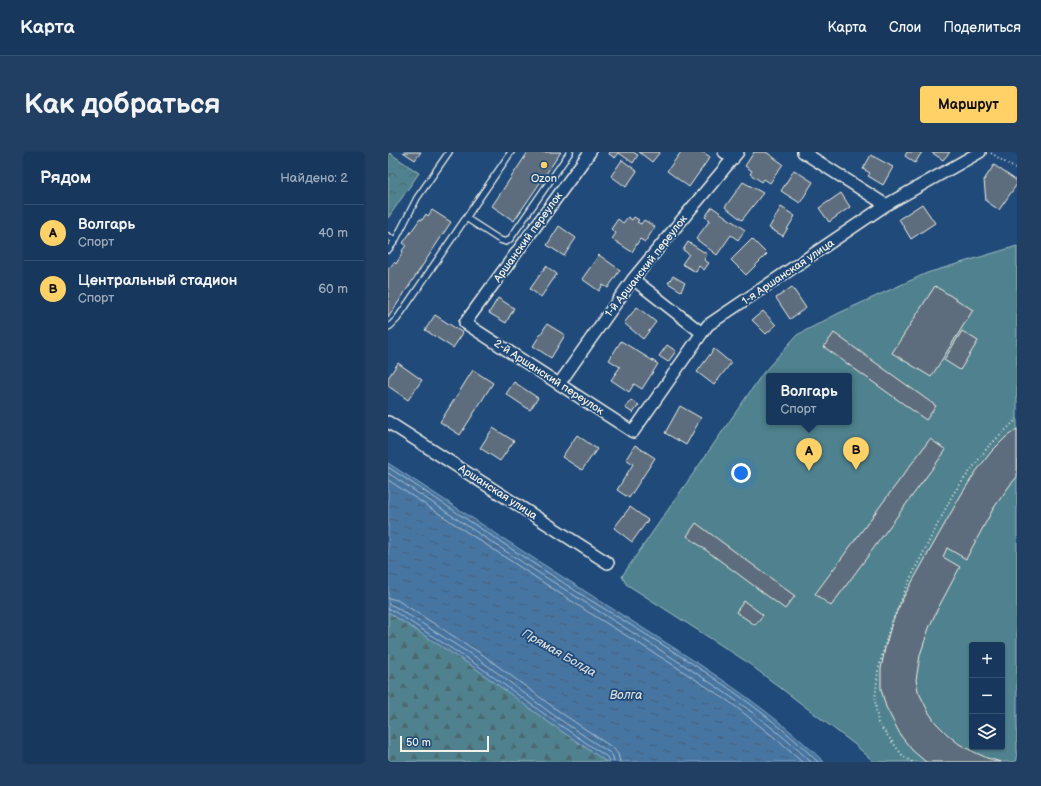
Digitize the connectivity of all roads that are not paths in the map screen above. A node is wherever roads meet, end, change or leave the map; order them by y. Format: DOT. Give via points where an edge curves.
graph roads {
  1 [pos="449,152"];
  2 [pos="511,152"];
  3 [pos="570,152"];
  4 [pos="590,152"];
  5 [pos="804,152"];
  6 [pos="980,152"];
  7 [pos="732,154"];
  8 [pos="886,205"];
  9 [pos="466,218"];
  10 [pos="388,236"];
  11 [pos="394,241"];
  12 [pos="388,250"];
  13 [pos="633,279"];
  14 [pos="465,323"];
  15 [pos="388,327"];
  16 [pos="702,334"];
  17 [pos="559,384"];
  18 [pos="388,422"];
  19 [pos="633,432"];
  20 [pos="608,563"];
  1 -- 11 [label="lane" via="417,198"];
  2 -- 9 [label="lane"];
  3 -- 9 [label="lane" via="506,242"];
  4 -- 14 [label="street, Аршанский переулок"];
  5 -- 8 [label="street"];
  6 -- 8 [label="street, 1-я Аршанская улица"];
  7 -- 13 [label="street, 1-й Аршанский переулок"];
  8 -- 16 [label="street, 1-я Аршанская улица" via="708,326"];
  9 -- 15 [label="lane" via="397,319"];
  10 -- 11 [label="lane"];
  11 -- 12 [label="lane"];
  13 -- 16 [label="street"];
  13 -- 17 [label="street, 1-й Аршанский переулок"];
  14 -- 17 [label="street, 2-й Аршанский переулок"];
  16 -- 19 [label="street, 1-я Аршанская улица"];
  17 -- 19 [label="street, 2-й Аршанский переулок"];
  18 -- 20 [label="street, Аршанская улица"];
}
